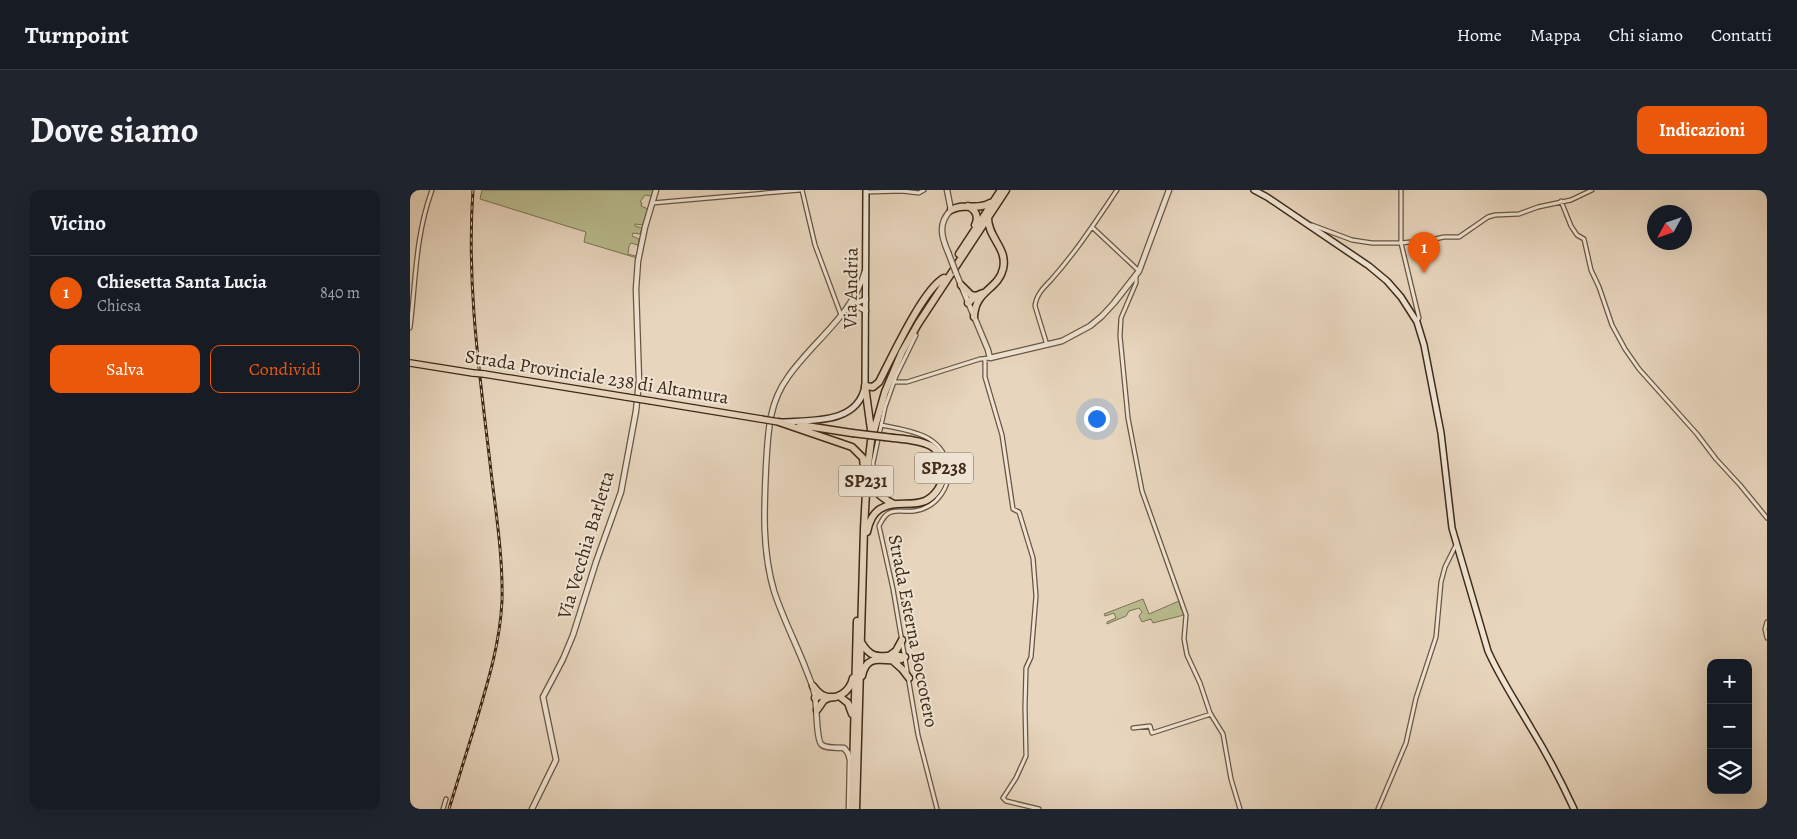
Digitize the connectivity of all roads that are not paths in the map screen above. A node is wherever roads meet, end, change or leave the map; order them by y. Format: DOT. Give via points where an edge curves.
graph roads {
  1 [pos="432,190"];
  2 [pos="656,190"];
  3 [pos="775,190"];
  4 [pos="801,190"];
  5 [pos="902,190"];
  6 [pos="924,190"];
  7 [pos="947,190"];
  8 [pos="1001,190"];
  9 [pos="1006,190"];
  10 [pos="1117,190"];
  11 [pos="1169,190"];
  12 [pos="1254,190"];
  13 [pos="1400,190"];
  14 [pos="1592,190"];
  15 [pos="866,191"];
  16 [pos="912,191"];
  17 [pos="993,201"];
  18 [pos="1561,201"];
  19 [pos="652,202"];
  20 [pos="968,206"];
  21 [pos="951,210"];
  22 [pos="988,217"];
  23 [pos="1310,226"];
  24 [pos="1092,227"];
  25 [pos="993,237"];
  26 [pos="1401,243"];
  27 [pos="967,244"];
  28 [pos="866,265"];
  29 [pos="1137,273"];
  30 [pos="944,278"];
  31 [pos="961,285"];
  32 [pos="866,298"];
  33 [pos="976,299"];
  34 [pos="853,301"];
  35 [pos="968,303"];
  36 [pos="866,311"];
  37 [pos="841,316"];
  38 [pos="974,317"];
  39 [pos="1417,322"];
  40 [pos="410,328"];
  41 [pos="916,335"];
  42 [pos="1047,346"];
  43 [pos="987,359"];
  44 [pos="413,364"];
  45 [pos="893,382"];
  46 [pos="865,386"];
  47 [pos="779,422"];
  48 [pos="881,425"];
  49 [pos="871,430"];
  50 [pos="870,445"];
  51 [pos="880,476"];
  52 [pos="864,480"];
  53 [pos="894,504"];
  54 [pos="1767,518"];
  55 [pos="1456,546"];
  56 [pos="863,577"];
  57 [pos="1767,622"];
  58 [pos="1767,638"];
  59 [pos="902,640"];
  60 [pos="858,642"];
  61 [pos="905,657"];
  62 [pos="891,659"];
  63 [pos="908,678"];
  64 [pos="813,686"];
  65 [pos="859,694"];
  66 [pos="839,696"];
  67 [pos="826,697"];
  68 [pos="815,698"];
  69 [pos="817,710"];
  70 [pos="1211,714"];
  71 [pos="1133,728"];
  72 [pos="854,736"];
  73 [pos="446,799"];
  74 [pos="443,809"];
  75 [pos="532,809"];
  76 [pos="850,809"];
  77 [pos="856,809"];
  78 [pos="937,809"];
  79 [pos="1038,809"];
  80 [pos="1240,809"];
  81 [pos="1378,809"];
  82 [pos="1574,809"];
  1 -- 40 [label="street" via="420,228"];
  2 -- 19 [label="street, Via Vecchia Barletta"];
  3 -- 19 [label="street"];
  4 -- 19 [label="street"];
  4 -- 37 [label="street" via="815,245"];
  5 -- 15 [label="street"];
  5 -- 16 [label="street"];
  6 -- 16 [label="street" via="919,193"];
  7 -- 21 [label="street"];
  8 -- 17 [label="highway, SP231"];
  9 -- 22 [label="highway, SP231"];
  10 -- 24 [label="street"];
  11 -- 29 [label="street"];
  12 -- 23 [label="main road"];
  13 -- 26 [label="street"];
  14 -- 18 [label="street"];
  15 -- 28 [label="main road, Via Andria"];
  17 -- 20 [label="highway" via="983,207"];
  17 -- 27 [label="highway, SP231"];
  18 -- 26 [label="street" via="1519,214 1495,215 1459,237"];
  18 -- 54 [label="street" via="1577,235 1584,239 1591,270 1625,349"];
  19 -- 75 [label="street, Via Vecchia Barletta" via="638,261 639,381 621,492 573,635 543,697 556,760"];
  20 -- 21 [label="highway"];
  20 -- 27 [label="highway" via="974,210 978,220"];
  21 -- 31 [label="street, bridge" via="942,227 943,240"];
  22 -- 25 [label="highway"];
  22 -- 27 [label="highway, SP231"];
  23 -- 26 [label="street" via="1312,224 1352,240"];
  23 -- 39 [label="main road" via="1387,281"];
  24 -- 29 [label="street"];
  24 -- 42 [label="street" via="1071,258 1035,300"];
  25 -- 27 [label="highway" via="983,234"];
  25 -- 33 [label="highway" via="1002,251 1004,269 996,282"];
  26 -- 39 [label="street" via="1419,318"];
  27 -- 30 [label="highway, SP231"];
  27 -- 50 [label="highway, SP231" via="902,352 882,401"];
  28 -- 32 [label="main road, Via Andria"];
  28 -- 34 [label="street"];
  29 -- 42 [label="street" via="1114,304 1090,326 1062,342"];
  29 -- 70 [label="street" via="1121,318 1128,418 1142,491 1186,615 1184,639 1187,655"];
  30 -- 46 [label="highway" via="933,286 879,382 873,387"];
  30 -- 49 [label="highway, SP231" via="897,354"];
  31 -- 33 [label="highway"];
  31 -- 35 [label="street"];
  32 -- 34 [label="street"];
  32 -- 36 [label="main road, Via Andria"];
  33 -- 35 [label="highway"];
  33 -- 38 [label="highway"];
  34 -- 36 [label="street"];
  34 -- 37 [label="street"];
  35 -- 38 [label="street"];
  36 -- 46 [label="main road, Via Andria"];
  37 -- 64 [label="street" via="786,379 773,406 769,428 764,512 767,560 781,612"];
  38 -- 43 [label="street" via="988,350"];
  39 -- 55 [label="main road" via="1441,433"];
  41 -- 45 [label="street"];
  42 -- 43 [label="street"];
  43 -- 45 [label="street" via="906,382"];
  43 -- 79 [label="street" via="985,377 1002,435 1013,509 1019,512 1033,558 1036,596 1031,656 1026,668 1026,756 1003,798"];
  44 -- 47 [label="main road, Strada Provinciale 238 di Altamura / SP238, bridge"];
  45 -- 48 [label="street"];
  46 -- 47 [label="main road" via="860,401 840,416"];
  46 -- 49 [label="highway"];
  47 -- 52 [label="highway" via="852,447 863,458"];
  47 -- 53 [label="highway, SP238, bridge" via="931,446 938,453 944,470 940,486 929,499 912,504"];
  48 -- 51 [label="street" via="873,463 874,476"];
  48 -- 59 [label="street, Strada Esterna Boccotero" via="914,432 932,441 940,448 948,468 945,489 932,504 914,511 892,511 879,526"];
  49 -- 52 [label="highway, SP231"];
  50 -- 53 [label="highway" via="871,484 882,497"];
  50 -- 56 [label="highway, SP231"];
  52 -- 60 [label="highway, SP231"];
  53 -- 56 [label="highway" via="878,510 869,523"];
  55 -- 81 [label="street" via="1441,582 1436,637 1416,698 1406,743"];
  55 -- 82 [label="main road" via="1495,667 1556,770"];
  56 -- 60 [label="highway, SP231"];
  57 -- 58 [label="street"];
  59 -- 61 [label="street, Strada Esterna Boccotero"];
  59 -- 62 [label="highway"];
  60 -- 62 [label="highway" via="872,655"];
  60 -- 65 [label="highway, SP231"];
  60 -- 66 [label="highway" via="852,683"];
  60 -- 72 [label="highway, SP231"];
  61 -- 62 [label="highway"];
  61 -- 63 [label="street, Strada Esterna Boccotero"];
  62 -- 63 [label="highway"];
  62 -- 65 [label="highway" via="870,662 863,671"];
  63 -- 78 [label="street, Strada Esterna Boccotero" via="918,735"];
  64 -- 67 [label="highway"];
  64 -- 68 [label="street"];
  65 -- 77 [label="highway, SP231"];
  66 -- 67 [label="highway"];
  66 -- 72 [label="highway" via="848,703 852,712 851,732"];
  67 -- 68 [label="highway"];
  67 -- 69 [label="highway"];
  68 -- 69 [label="street"];
  69 -- 76 [label="street" via="818,741 822,745 844,748 848,753"];
  70 -- 71 [label="street" via="1152,733 1150,726"];
  70 -- 80 [label="street" via="1223,734"];
  72 -- 76 [label="highway, SP231"];
  73 -- 74 [label="street"];
}
